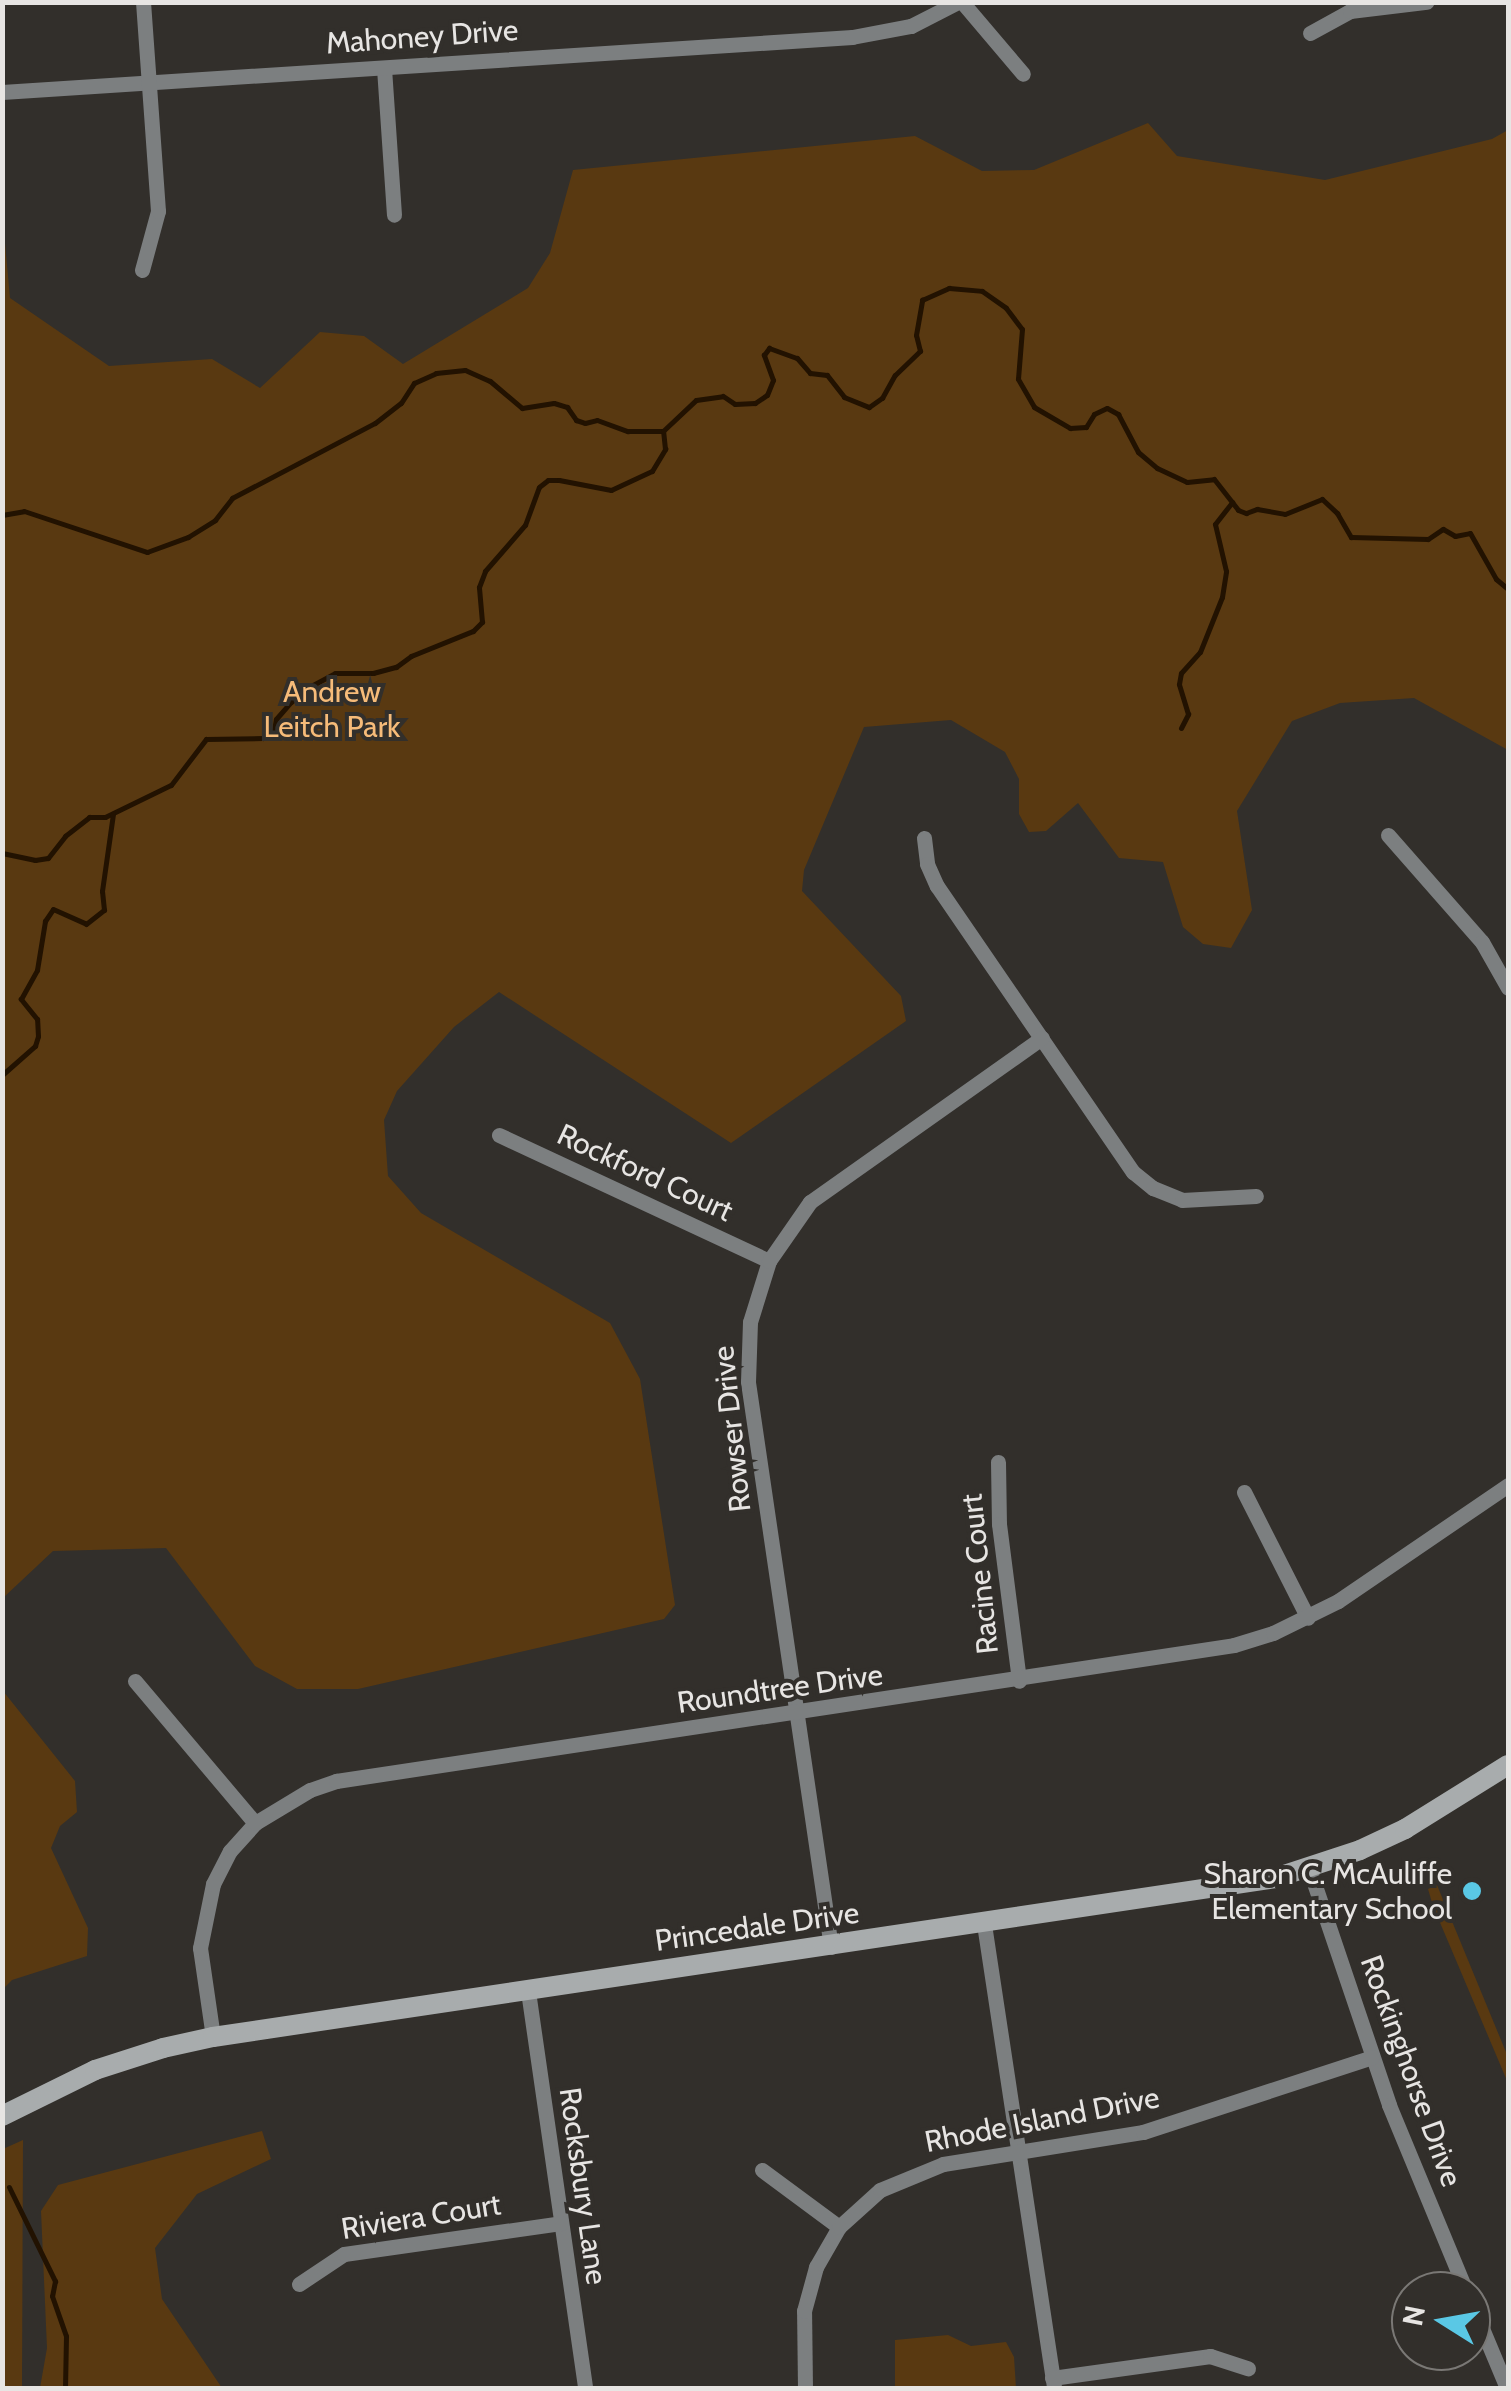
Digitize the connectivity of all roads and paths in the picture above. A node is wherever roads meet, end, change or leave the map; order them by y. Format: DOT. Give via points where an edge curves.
graph roads {
  1 [pos="142,2"];
  2 [pos="960,2"];
  3 [pos="1426,2"];
  4 [pos="1310,33"];
  5 [pos="384,68"];
  6 [pos="1023,74"];
  7 [pos="148,83"];
  8 [pos="2,92"];
  9 [pos="394,214"];
  10 [pos="142,270"];
  11 [pos="1388,835"];
  12 [pos="924,838"];
  13 [pos="1508,988"];
  14 [pos="1042,1038"];
  15 [pos="498,1135"];
  16 [pos="1256,1196"];
  17 [pos="769,1261"];
  18 [pos="998,1462"];
  19 [pos="1508,1485"];
  20 [pos="1244,1492"];
  21 [pos="1308,1618"];
  22 [pos="1020,1681"];
  23 [pos="136,1682"];
  24 [pos="797,1715"];
  25 [pos="1508,1765"];
  26 [pos="255,1822"];
  27 [pos="1310,1868"];
  28 [pos="984,1924"];
  29 [pos="831,1947"];
  30 [pos="528,1991"];
  31 [pos="213,2038"];
  32 [pos="1372,2058"];
  33 [pos="2,2116"];
  34 [pos="1018,2153"];
  35 [pos="762,2170"];
  36 [pos="560,2223"];
  37 [pos="839,2227"];
  38 [pos="1458,2271"];
  39 [pos="298,2284"];
  40 [pos="1491,2350"];
  41 [pos="1248,2368"];
  42 [pos="1053,2383"];
  43 [pos="585,2388"];
  44 [pos="805,2388"];
  45 [pos="1507,2388"];
  1 -- 7 [label="street"];
  2 -- 5 [label="street, Mahoney Drive" via="925,21 871,35"];
  2 -- 6 [label="street"];
  3 -- 4 [label="street" via="1350,11"];
  5 -- 7 [label="street, Mahoney Drive"];
  5 -- 9 [label="street"];
  7 -- 8 [label="street, Mahoney Drive"];
  7 -- 10 [label="street" via="158,212"];
  11 -- 13 [label="street" via="1482,942"];
  12 -- 14 [label="street" via="937,886"];
  14 -- 16 [label="street" via="1143,1181 1192,1202"];
  14 -- 17 [label="street, Rowser Drive" via="822,1191"];
  15 -- 17 [label="street, Rockford Court"];
  17 -- 24 [label="street, Rowser Drive" via="750,1322 748,1382"];
  18 -- 22 [label="street, Racine Court" via="999,1524"];
  19 -- 21 [label="street, Roundtree Drive"];
  20 -- 21 [label="street"];
  21 -- 22 [label="street, Roundtree Drive" via="1234,1645"];
  22 -- 24 [label="street, Roundtree Drive"];
  23 -- 26 [label="street"];
  24 -- 26 [label="street, Roundtree Drive" via="336,1782 289,1799"];
  24 -- 29 [label="street, Rowser Drive"];
  25 -- 27 [label="street, Princedale Drive" via="1406,1829"];
  26 -- 31 [label="street, Roundtree Drive" via="230,1851 205,1907 201,1962"];
  27 -- 28 [label="street, Princedale Drive" via="1226,1888"];
  27 -- 32 [label="street, Rockinghorse Drive"];
  28 -- 29 [label="street, Princedale Drive"];
  28 -- 34 [label="street"];
  29 -- 30 [label="street, Princedale Drive"];
  30 -- 31 [label="street, Princedale Drive"];
  30 -- 36 [label="street, Rocksbury Lane"];
  31 -- 33 [label="street, Princedale Drive" via="95,2070"];
  32 -- 34 [label="street, Rhode Island Drive" via="1144,2132"];
  32 -- 38 [label="street, Rockinghorse Drive"];
  34 -- 37 [label="street, Rhode Island Drive" via="906,2176"];
  34 -- 42 [label="street"];
  35 -- 37 [label="street"];
  36 -- 39 [label="street, Riviera Court" via="344,2254"];
  36 -- 43 [label="street, Rocksbury Lane"];
  37 -- 44 [label="street, Rhode Island Drive" via="808,2291"];
  40 -- 45 [label="street"];
  41 -- 42 [label="street" via="1198,2356"];
}
